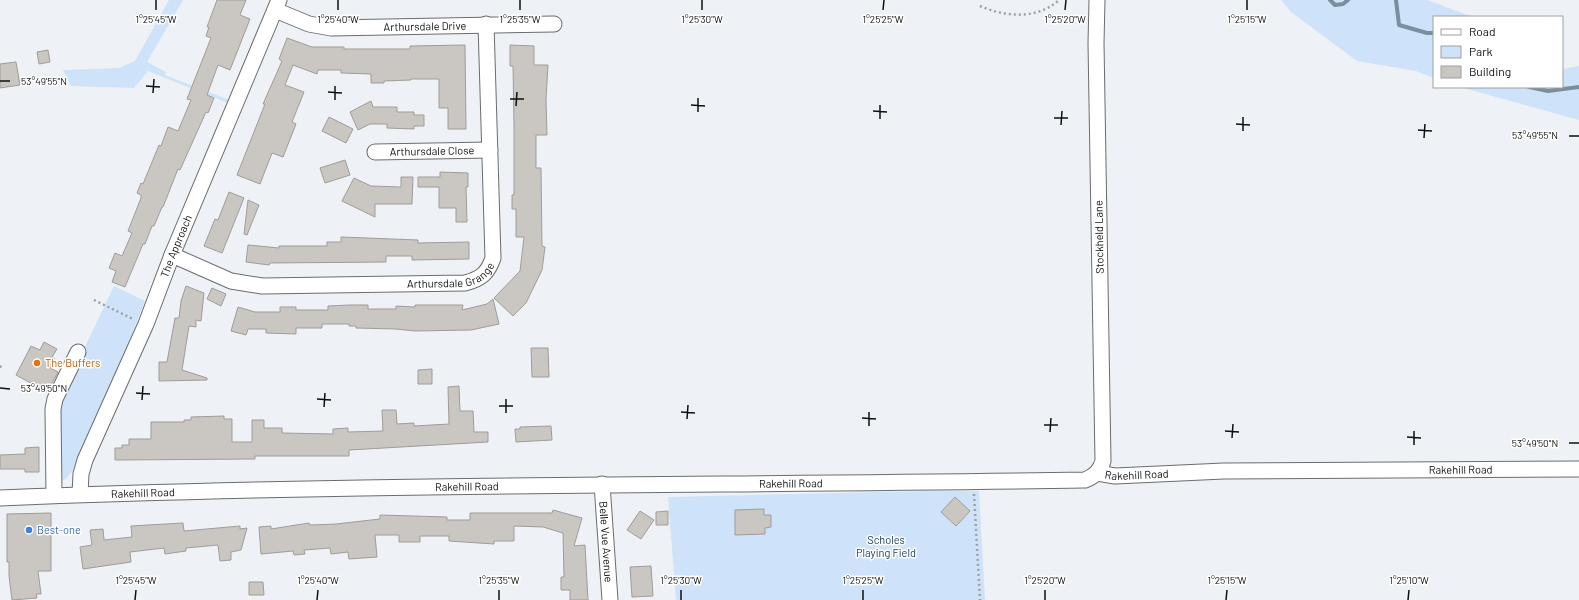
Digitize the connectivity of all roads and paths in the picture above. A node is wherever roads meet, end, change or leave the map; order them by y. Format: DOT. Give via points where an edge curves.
graph roads {
  1 [pos="1059,0"];
  2 [pos="1097,0"];
  3 [pos="277,5"];
  4 [pos="980,6"];
  5 [pos="486,24"];
  6 [pos="554,24"];
  7 [pos="490,150"];
  8 [pos="374,152"];
  9 [pos="172,255"];
  10 [pos="94,300"];
  11 [pos="146,324"];
  12 [pos="78,352"];
  13 [pos="0,366"];
  14 [pos="3,369"];
  15 [pos="1579,469"];
  16 [pos="1097,473"];
  17 [pos="974,482"];
  18 [pos="602,484"];
  19 [pos="80,494"];
  20 [pos="54,495"];
  21 [pos="0,498"];
  22 [pos="610,600"];
  23 [pos="980,600"];
  1 -- 4 [label="path" via="1044,9 1017,15 998,13"];
  2 -- 16 [label="street, Stockheld Lane" via="1103,461"];
  3 -- 5 [label="street, Arthursdale Drive" via="309,24 332,28"];
  3 -- 9 [label="street, The Approach"];
  5 -- 6 [label="street, Arthursdale Drive"];
  5 -- 7 [label="street, Arthursdale Grange"];
  7 -- 8 [label="street, Arthursdale Close"];
  7 -- 9 [label="street, Arthursdale Grange" via="493,258 484,275 475,280 465,283 262,286 231,281"];
  9 -- 11 [label="street, The Approach"];
  10 -- 11 [label="path"];
  11 -- 19 [label="street, The Approach" via="86,460 81,474"];
  12 -- 20 [label="street" via="55,399 53,409"];
  13 -- 14 [label="path"];
  15 -- 16 [label="street, Rakehill Road" via="1224,471 1115,476"];
  16 -- 17 [label="street, Rakehill Road" via="1085,480"];
  17 -- 18 [label="street, Rakehill Road"];
  17 -- 23 [label="path"];
  18 -- 19 [label="street, Rakehill Road"];
  18 -- 22 [label="street, Belle Vue Avenue"];
  19 -- 20 [label="street, Rakehill Road"];
  20 -- 21 [label="street, Rakehill Road"];
}
